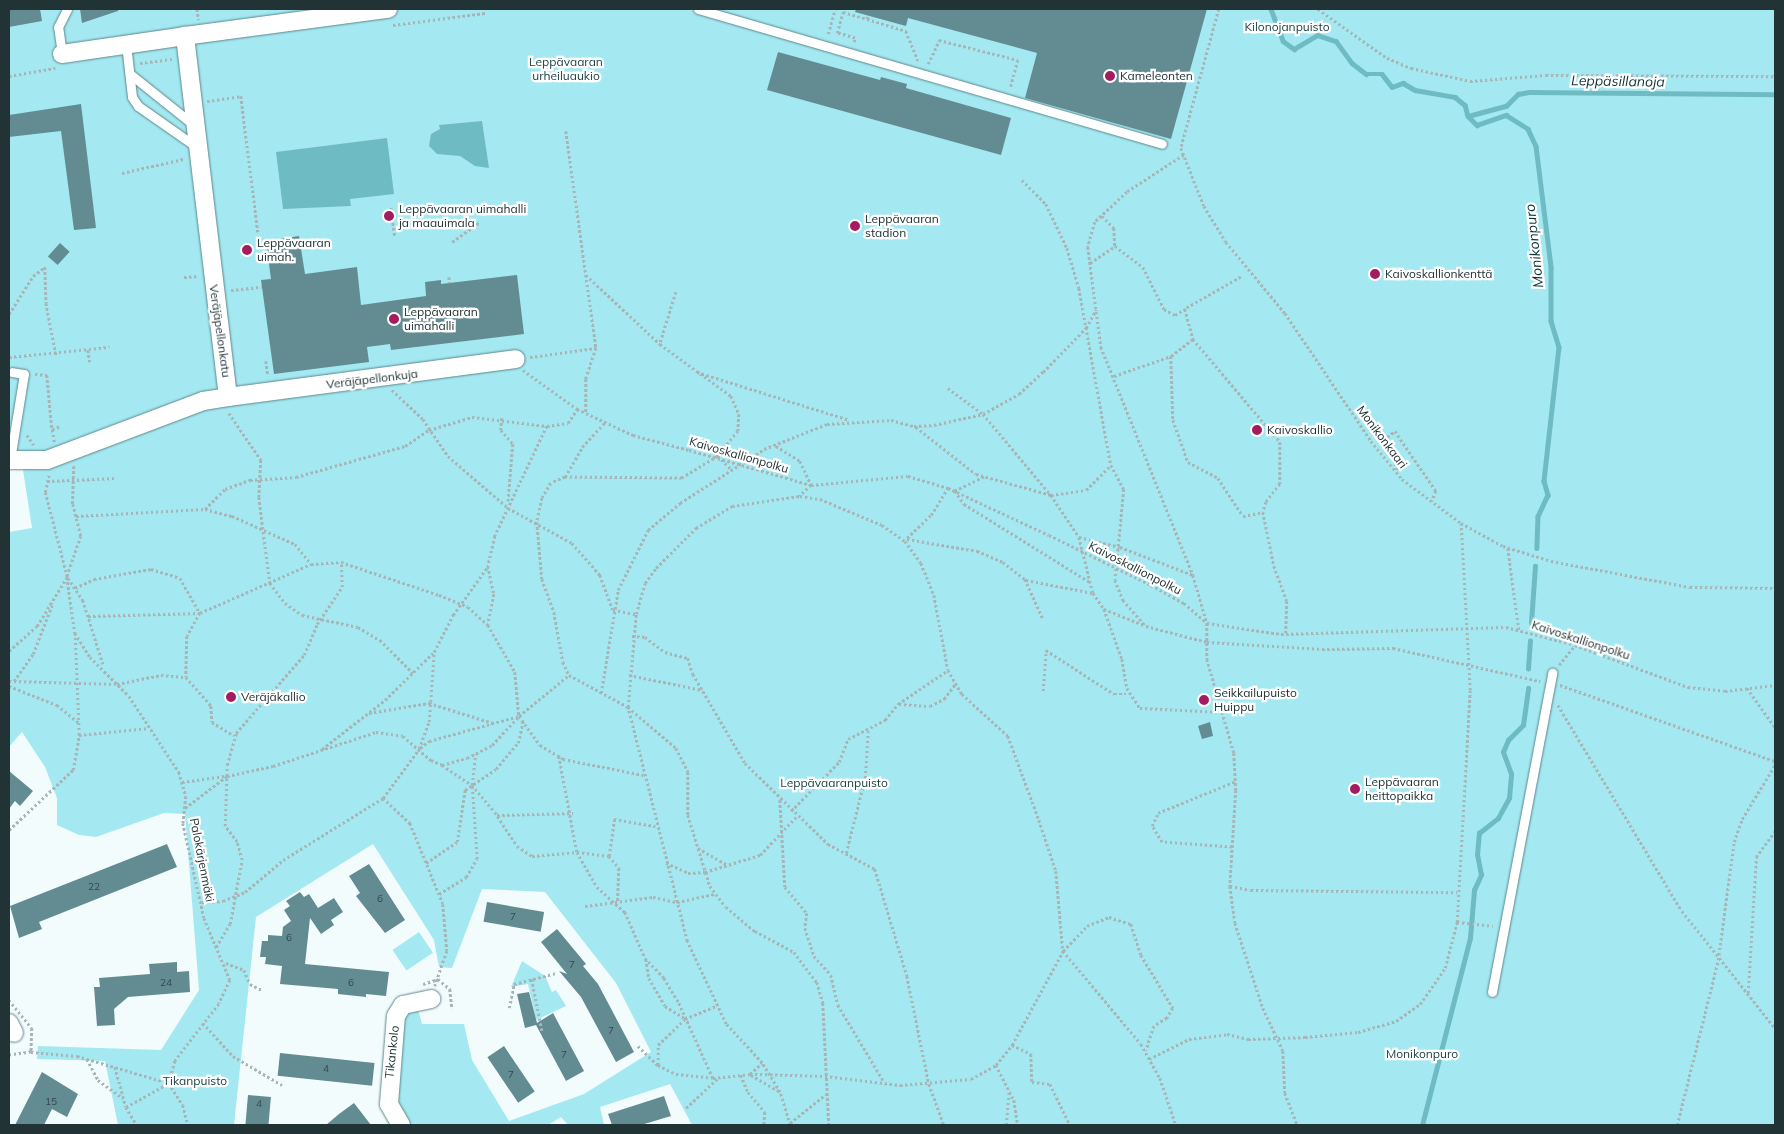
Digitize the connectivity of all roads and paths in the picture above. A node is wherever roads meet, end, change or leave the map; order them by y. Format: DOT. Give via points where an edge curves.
graph roads {
  1 [pos="67,9"];
  2 [pos="698,9"];
  3 [pos="835,9"];
  4 [pos="1219,9"];
  5 [pos="1318,9"];
  6 [pos="844,10"];
  7 [pos="485,13"];
  8 [pos="390,17"];
  9 [pos="185,36"];
  10 [pos="126,44"];
  11 [pos="824,45"];
  12 [pos="851,53"];
  13 [pos="62,54"];
  14 [pos="188,57"];
  15 [pos="128,65"];
  16 [pos="130,74"];
  17 [pos="923,74"];
  18 [pos="1775,76"];
  19 [pos="1008,99"];
  20 [pos="200,102"];
  21 [pos="195,125"];
  22 [pos="566,131"];
  23 [pos="1162,144"];
  24 [pos="198,152"];
  25 [pos="1184,155"];
  26 [pos="122,173"];
  27 [pos="1022,180"];
  28 [pos="391,208"];
  29 [pos="1101,216"];
  30 [pos="480,222"];
  31 [pos="258,232"];
  32 [pos="395,236"];
  33 [pos="452,242"];
  34 [pos="1114,246"];
  35 [pos="1090,263"];
  36 [pos="586,274"];
  37 [pos="449,277"];
  38 [pos="1241,277"];
  39 [pos="450,283"];
  40 [pos="262,287"];
  41 [pos="224,291"];
  42 [pos="676,292"];
  43 [pos="1096,309"];
  44 [pos="1185,309"];
  45 [pos="9,314"];
  46 [pos="1086,328"];
  47 [pos="1193,339"];
  48 [pos="660,344"];
  49 [pos="110,347"];
  50 [pos="88,350"];
  51 [pos="56,355"];
  52 [pos="1171,356"];
  53 [pos="9,357"];
  54 [pos="515,359"];
  55 [pos="90,362"];
  56 [pos="693,371"];
  57 [pos="12,372"];
  58 [pos="24,374"];
  59 [pos="1113,376"];
  60 [pos="380,378"];
  61 [pos="948,388"];
  62 [pos="227,402"];
  63 [pos="577,409"];
  64 [pos="17,412"];
  65 [pos="586,413"];
  66 [pos="983,414"];
  67 [pos="502,418"];
  68 [pos="850,420"];
  69 [pos="605,422"];
  70 [pos="60,426"];
  71 [pos="547,426"];
  72 [pos="914,426"];
  73 [pos="52,429"];
  74 [pos="429,430"];
  75 [pos="775,445"];
  76 [pos="39,449"];
  77 [pos="52,449"];
  78 [pos="718,456"];
  79 [pos="9,460"];
  80 [pos="74,462"];
  81 [pos="1111,465"];
  82 [pos="50,470"];
  83 [pos="732,470"];
  84 [pos="1398,473"];
  85 [pos="566,477"];
  86 [pos="985,477"];
  87 [pos="116,478"];
  88 [pos="259,479"];
  89 [pos="47,481"];
  90 [pos="74,483"];
  91 [pos="811,485"];
  92 [pos="948,488"];
  93 [pos="955,491"];
  94 [pos="1051,495"];
  95 [pos="800,496"];
  96 [pos="1432,502"];
  97 [pos="508,508"];
  98 [pos="205,509"];
  99 [pos="1263,512"];
  100 [pos="76,516"];
  101 [pos="537,522"];
  102 [pos="1461,523"];
  103 [pos="265,530"];
  104 [pos="1079,537"];
  105 [pos="906,540"];
  106 [pos="1120,547"];
  107 [pos="1508,548"];
  108 [pos="342,562"];
  109 [pos="311,564"];
  110 [pos="488,566"];
  111 [pos="1193,575"];
  112 [pos="68,577"];
  113 [pos="1025,579"];
  114 [pos="270,583"];
  115 [pos="1092,583"];
  116 [pos="75,588"];
  117 [pos="1775,588"];
  118 [pos="1093,593"];
  119 [pos="54,599"];
  120 [pos="461,604"];
  121 [pos="1104,609"];
  122 [pos="613,610"];
  123 [pos="200,613"];
  124 [pos="636,614"];
  125 [pos="88,616"];
  126 [pos="320,619"];
  127 [pos="1043,619"];
  128 [pos="1207,623"];
  129 [pos="488,625"];
  130 [pos="1146,626"];
  131 [pos="1464,627"];
  132 [pos="1519,630"];
  133 [pos="75,633"];
  134 [pos="1286,633"];
  135 [pos="632,636"];
  136 [pos="1207,642"];
  137 [pos="9,651"];
  138 [pos="434,652"];
  139 [pos="1468,663"];
  140 [pos="103,664"];
  141 [pos="100,667"];
  142 [pos="948,670"];
  143 [pos="413,672"];
  144 [pos="106,673"];
  145 [pos="1552,673"];
  146 [pos="569,675"];
  147 [pos="629,675"];
  148 [pos="186,677"];
  149 [pos="9,681"];
  150 [pos="14,681"];
  151 [pos="78,682"];
  152 [pos="956,683"];
  153 [pos="117,684"];
  154 [pos="1775,684"];
  155 [pos="9,686"];
  156 [pos="1550,686"];
  157 [pos="1747,688"];
  158 [pos="703,690"];
  159 [pos="1043,691"];
  160 [pos="602,694"];
  161 [pos="1131,694"];
  162 [pos="429,703"];
  163 [pos="898,704"];
  164 [pos="628,707"];
  165 [pos="1222,712"];
  166 [pos="366,714"];
  167 [pos="519,716"];
  168 [pos="523,722"];
  169 [pos="79,723"];
  170 [pos="493,724"];
  171 [pos="149,728"];
  172 [pos="1775,728"];
  173 [pos="868,730"];
  174 [pos="79,735"];
  175 [pos="235,736"];
  176 [pos="419,749"];
  177 [pos="320,751"];
  178 [pos="475,754"];
  179 [pos="559,756"];
  180 [pos="1775,763"];
  181 [pos="442,765"];
  182 [pos="643,775"];
  183 [pos="227,776"];
  184 [pos="1236,781"];
  185 [pos="182,782"];
  186 [pos="472,785"];
  187 [pos="383,798"];
  188 [pos="780,800"];
  189 [pos="184,809"];
  190 [pos="792,811"];
  191 [pos="572,813"];
  192 [pos="497,815"];
  193 [pos="797,816"];
  194 [pos="655,826"];
  195 [pos="9,830"];
  196 [pos="1775,831"];
  197 [pos="780,836"];
  198 [pos="1232,847"];
  199 [pos="698,848"];
  200 [pos="577,852"];
  201 [pos="846,853"];
  202 [pos="609,856"];
  203 [pos="426,863"];
  204 [pos="666,863"];
  205 [pos="728,865"];
  206 [pos="705,872"];
  207 [pos="1230,886"];
  208 [pos="1456,892"];
  209 [pos="439,894"];
  210 [pos="715,894"];
  211 [pos="237,896"];
  212 [pos="202,902"];
  213 [pos="677,902"];
  214 [pos="618,903"];
  215 [pos="585,906"];
  216 [pos="1457,922"];
  217 [pos="1492,926"];
  218 [pos="216,947"];
  219 [pos="1063,951"];
  220 [pos="645,958"];
  221 [pos="1718,960"];
  222 [pos="225,963"];
  223 [pos="556,973"];
  224 [pos="532,979"];
  225 [pos="262,990"];
  226 [pos="1492,992"];
  227 [pos="1748,994"];
  228 [pos="431,999"];
  229 [pos="716,1006"];
  230 [pos="509,1008"];
  231 [pos="686,1019"];
  232 [pos="203,1023"];
  233 [pos="1775,1028"];
  234 [pos="542,1031"];
  235 [pos="1276,1038"];
  236 [pos="638,1046"];
  237 [pos="1012,1046"];
  238 [pos="31,1052"];
  239 [pos="1146,1052"];
  240 [pos="86,1059"];
  241 [pos="1149,1059"];
  242 [pos="762,1063"];
  243 [pos="658,1065"];
  244 [pos="996,1065"];
  245 [pos="115,1067"];
  246 [pos="741,1074"];
  247 [pos="750,1074"];
  248 [pos="770,1075"];
  249 [pos="719,1076"];
  250 [pos="825,1076"];
  251 [pos="713,1078"];
  252 [pos="170,1083"];
  253 [pos="884,1083"];
  254 [pos="929,1084"];
  255 [pos="282,1085"];
  256 [pos="1009,1088"];
  257 [pos="780,1092"];
  258 [pos="826,1094"];
  259 [pos="124,1099"];
  260 [pos="126,1107"];
  261 [pos="686,1108"];
  262 [pos="189,1124"];
  263 [pos="790,1124"];
  264 [pos="137,1125"];
  265 [pos="401,1125"];
  266 [pos="764,1125"];
  267 [pos="828,1125"];
  268 [pos="944,1125"];
  269 [pos="1006,1125"];
  270 [pos="1018,1125"];
  271 [pos="1070,1125"];
  272 [pos="1176,1125"];
  273 [pos="1297,1125"];
  274 [pos="1677,1125"];
  1 -- 13 [label="lane" via="58,27"];
  2 -- 11 [label="lane"];
  3 -- 11 [label="path"];
  4 -- 25 [label="path, Monikonkaari" via="1181,148"];
  5 -- 18 [label="path" via="1387,58 1411,68 1470,81 1546,74"];
  6 -- 12 [label="path" via="837,33 855,38"];
  6 -- 17 [label="path" via="906,31"];
  7 -- 8 [label="path"];
  8 -- 9 [label="street"];
  9 -- 10 [label="street"];
  9 -- 14 [label="street, Veräjäpellonkatu"];
  10 -- 13 [label="street"];
  10 -- 15 [label="lane"];
  11 -- 12 [label="lane"];
  12 -- 17 [label="lane"];
  14 -- 15 [label="path"];
  14 -- 21 [label="street, Veräjäpellonkatu"];
  15 -- 16 [label="lane"];
  16 -- 21 [label="lane"];
  16 -- 24 [label="lane" via="132,97 138,106"];
  17 -- 19 [label="lane"];
  17 -- 19 [label="path" via="939,40 1018,60"];
  19 -- 23 [label="lane"];
  20 -- 31 [label="path" via="241,96"];
  21 -- 24 [label="street, Veräjäpellonkatu"];
  22 -- 36 [label="path"];
  24 -- 26 [label="path"];
  24 -- 62 [label="street, Veräjäpellonkatu"];
  25 -- 29 [label="path" via="1127,192"];
  25 -- 84 [label="path, Monikonkaari" via="1204,206 1226,242 1285,313 1371,441"];
  27 -- 46 [label="path" via="1046,204 1067,248"];
  28 -- 32 [label="path"];
  29 -- 34 [label="path" via="1114,228"];
  29 -- 35 [label="path" via="1095,222 1088,247"];
  30 -- 33 [label="path"];
  34 -- 35 [label="path"];
  34 -- 44 [label="path" via="1143,267 1164,309 1175,315"];
  35 -- 43 [label="path"];
  36 -- 48 [label="path"];
  36 -- 65 [label="path" via="596,348 586,379"];
  37 -- 39 [label="path"];
  38 -- 44 [label="path"];
  40 -- 41 [label="path"];
  42 -- 48 [label="path"];
  43 -- 46 [label="path"];
  43 -- 59 [label="path" via="1101,347"];
  44 -- 47 [label="path"];
  45 -- 51 [label="path" via="33,276 45,267 46,303"];
  46 -- 66 [label="path" via="1019,394"];
  46 -- 81 [label="path"];
  47 -- 52 [label="path"];
  47 -- 99 [label="path" via="1280,442 1280,484 1266,502"];
  48 -- 56 [label="path"];
  49 -- 50 [label="path"];
  50 -- 51 [label="path"];
  50 -- 55 [label="path"];
  51 -- 53 [label="path"];
  52 -- 59 [label="path"];
  52 -- 99 [label="path" via="1173,420 1188,462 1218,478 1243,516"];
  54 -- 60 [label="street, Veräjäpellonkuja"];
  54 -- 63 [label="path, Kaivoskallionpolku" via="524,370"];
  56 -- 68 [label="path"];
  56 -- 78 [label="path" via="731,396 739,414 738,431"];
  57 -- 58 [label="lane"];
  58 -- 64 [label="lane"];
  58 -- 73 [label="path" via="47,375"];
  59 -- 111 [label="path"];
  60 -- 62 [label="street, Veräjäpellonkuja"];
  60 -- 74 [label="path" via="423,419"];
  61 -- 66 [label="path"];
  62 -- 79 [label="street" via="203,401 47,460"];
  62 -- 88 [label="path" via="261,460"];
  63 -- 65 [label="path, Kaivoskallionpolku"];
  63 -- 71 [label="path" via="568,423"];
  64 -- 76 [label="path" via="27,437"];
  64 -- 79 [label="lane"];
  65 -- 69 [label="path, Kaivoskallionpolku"];
  66 -- 72 [label="path"];
  66 -- 94 [label="path"];
  67 -- 71 [label="path"];
  67 -- 74 [label="path" via="472,417"];
  67 -- 97 [label="path" via="501,430 513,444"];
  68 -- 72 [label="path" via="891,420"];
  68 -- 75 [label="path" via="826,424"];
  69 -- 85 [label="path" via="582,447"];
  69 -- 91 [label="path, Kaivoskallionpolku, bridge" via="633,435"];
  70 -- 73 [label="path"];
  71 -- 97 [label="path"];
  72 -- 86 [label="path"];
  73 -- 77 [label="path"];
  74 -- 88 [label="path" via="404,446 296,478"];
  74 -- 97 [label="path" via="448,456"];
  75 -- 83 [label="path"];
  75 -- 91 [label="path" via="800,461"];
  78 -- 83 [label="path"];
  78 -- 85 [label="path" via="682,478"];
  80 -- 90 [label="path"];
  81 -- 94 [label="path" via="1086,490"];
  81 -- 106 [label="path" via="1124,490"];
  82 -- 89 [label="path"];
  83 -- 122 [label="path" via="680,503 648,530 618,590"];
  84 -- 96 [label="path, Monikonkaari"];
  84 -- 96 [label="path" via="1387,437 1395,431 1436,491"];
  85 -- 101 [label="path" via="551,483 542,498"];
  86 -- 93 [label="path"];
  86 -- 94 [label="path"];
  87 -- 90 [label="path"];
  88 -- 98 [label="path" via="225,489"];
  88 -- 103 [label="path"];
  89 -- 90 [label="path"];
  89 -- 112 [label="path" via="45,492"];
  90 -- 100 [label="path"];
  91 -- 92 [label="path, Kaivoskallionpolku" via="908,476"];
  91 -- 95 [label="path"];
  92 -- 93 [label="path, Kaivoskallionpolku"];
  92 -- 105 [label="path" via="932,515"];
  93 -- 115 [label="path" via="979,516 1036,546"];
  93 -- 128 [label="path, Kaivoskallionpolku, bridge" via="1184,602"];
  94 -- 104 [label="path"];
  95 -- 105 [label="path" via="850,511"];
  95 -- 124 [label="path" via="732,506 696,528 645,583"];
  96 -- 102 [label="path, Monikonkaari"];
  97 -- 101 [label="path"];
  97 -- 110 [label="path"];
  98 -- 100 [label="path"];
  98 -- 103 [label="path"];
  99 -- 134 [label="path" via="1274,566 1287,602"];
  100 -- 112 [label="path" via="81,536"];
  101 -- 122 [label="path" via="572,543 600,575"];
  101 -- 146 [label="path" via="542,579 554,612 563,662"];
  102 -- 107 [label="path, Monikonkaari"];
  102 -- 131 [label="path"];
  103 -- 109 [label="path" via="295,544"];
  103 -- 114 [label="path"];
  104 -- 106 [label="path"];
  104 -- 115 [label="path"];
  105 -- 113 [label="path" via="977,551 1003,562"];
  105 -- 142 [label="path" via="921,563 934,595"];
  106 -- 111 [label="path"];
  106 -- 130 [label="path" via="1115,580 1123,600"];
  107 -- 117 [label="path, Monikonkaari" via="1551,561 1690,587"];
  107 -- 132 [label="path"];
  108 -- 109 [label="path"];
  108 -- 120 [label="path"];
  108 -- 126 [label="path" via="342,587"];
  109 -- 114 [label="path"];
  110 -- 120 [label="path"];
  110 -- 129 [label="path" via="494,594"];
  111 -- 128 [label="path"];
  112 -- 116 [label="path"];
  112 -- 119 [label="path"];
  112 -- 133 [label="path, Palokärjenmäki"];
  113 -- 118 [label="path"];
  113 -- 127 [label="path"];
  114 -- 123 [label="path"];
  114 -- 126 [label="path" via="285,604 302,615"];
  115 -- 118 [label="path"];
  116 -- 123 [label="path" via="94,579 151,569 180,578"];
  116 -- 125 [label="path"];
  118 -- 121 [label="path"];
  119 -- 137 [label="path" via="37,626"];
  119 -- 150 [label="path" via="33,654"];
  120 -- 129 [label="path"];
  120 -- 138 [label="path"];
  121 -- 130 [label="path"];
  121 -- 161 [label="path"];
  122 -- 124 [label="path"];
  122 -- 160 [label="path"];
  123 -- 125 [label="path"];
  123 -- 148 [label="path" via="187,636"];
  124 -- 135 [label="path"];
  125 -- 140 [label="path"];
  126 -- 143 [label="path" via="358,627 380,640"];
  126 -- 175 [label="path" via="304,655"];
  128 -- 134 [label="path, Kaivoskallionpolku"];
  128 -- 136 [label="path"];
  129 -- 167 [label="path" via="515,672"];
  130 -- 136 [label="path"];
  131 -- 132 [label="path, Kaivoskallionpolku"];
  131 -- 134 [label="path, Kaivoskallionpolku"];
  131 -- 139 [label="path"];
  132 -- 157 [label="path, Kaivoskallionpolku" via="1576,645 1688,687 1725,691"];
  133 -- 141 [label="path, Palokärjenmäki"];
  133 -- 151 [label="path"];
  135 -- 147 [label="path"];
  135 -- 158 [label="path" via="645,637 665,652 688,658"];
  136 -- 139 [label="path" via="1322,649 1393,648"];
  136 -- 165 [label="path" via="1207,659"];
  138 -- 143 [label="path"];
  138 -- 162 [label="path"];
  139 -- 156 [label="path"];
  139 -- 208 [label="path"];
  140 -- 141 [label="path"];
  140 -- 144 [label="path"];
  141 -- 144 [label="path, Palokärjenmäki"];
  142 -- 152 [label="path"];
  142 -- 163 [label="path"];
  143 -- 166 [label="path"];
  144 -- 153 [label="path, Palokärjenmäki"];
  145 -- 156 [label="lane"];
  146 -- 160 [label="path"];
  146 -- 167 [label="path"];
  147 -- 158 [label="path"];
  147 -- 164 [label="path"];
  148 -- 153 [label="path" via="161,675"];
  148 -- 175 [label="path" via="211,706 212,722 222,732"];
  149 -- 150 [label="path"];
  150 -- 151 [label="path"];
  151 -- 153 [label="path"];
  151 -- 169 [label="path"];
  152 -- 163 [label="path" via="944,699 930,706"];
  152 -- 219 [label="path" via="962,694 1008,736 1056,871"];
  153 -- 171 [label="path, Palokärjenmäki"];
  154 -- 157 [label="path, Kaivoskallionpolku"];
  155 -- 169 [label="path" via="58,705"];
  156 -- 180 [label="path" via="1577,689"];
  156 -- 221 [label="path" via="1682,911"];
  156 -- 226 [label="lane"];
  157 -- 172 [label="path"];
  158 -- 188 [label="path" via="745,763"];
  159 -- 161 [label="path" via="1046,650 1114,694"];
  160 -- 164 [label="path"];
  161 -- 165 [label="path" via="1140,708"];
  162 -- 166 [label="path"];
  162 -- 170 [label="path"];
  162 -- 176 [label="path" via="429,722"];
  163 -- 173 [label="path" via="885,720"];
  164 -- 182 [label="path"];
  164 -- 199 [label="path" via="676,748 688,772 688,815"];
  165 -- 184 [label="path" via="1234,752"];
  166 -- 177 [label="path"];
  167 -- 168 [label="path"];
  167 -- 170 [label="path"];
  167 -- 178 [label="path" via="492,745"];
  168 -- 179 [label="path" via="540,745"];
  168 -- 186 [label="path" via="518,743 496,769"];
  169 -- 174 [label="path"];
  170 -- 176 [label="path" via="429,742"];
  171 -- 174 [label="path"];
  171 -- 185 [label="path, Palokärjenmäki" via="179,772"];
  173 -- 190 [label="path" via="848,738 839,762"];
  173 -- 201 [label="path" via="865,778"];
  174 -- 195 [label="path" via="73,770"];
  175 -- 183 [label="path"];
  176 -- 177 [label="path" via="403,736 376,732"];
  176 -- 181 [label="path"];
  176 -- 187 [label="path"];
  177 -- 183 [label="path"];
  178 -- 181 [label="path"];
  178 -- 186 [label="path"];
  179 -- 182 [label="path"];
  179 -- 191 [label="path" via="563,791"];
  180 -- 221 [label="path" via="1742,819 1734,842"];
  181 -- 186 [label="path"];
  182 -- 194 [label="path"];
  183 -- 185 [label="path"];
  183 -- 189 [label="path"];
  183 -- 211 [label="path" via="225,826 237,842 242,860"];
  184 -- 198 [label="path"];
  184 -- 198 [label="path" via="1158,813 1152,826 1162,842"];
  185 -- 189 [label="path, Palokärjenmäki"];
  186 -- 192 [label="path"];
  186 -- 203 [label="path" via="465,790 457,842"];
  186 -- 209 [label="path" via="477,859 466,877"];
  187 -- 203 [label="path" via="410,823"];
  187 -- 211 [label="path" via="283,860"];
  188 -- 190 [label="path"];
  188 -- 197 [label="path"];
  189 -- 212 [label="path, Palokärjenmäki" via="183,823"];
  190 -- 193 [label="path"];
  191 -- 192 [label="path"];
  191 -- 200 [label="path"];
  192 -- 200 [label="path" via="517,846 532,856"];
  193 -- 197 [label="path"];
  193 -- 201 [label="path" via="828,844"];
  194 -- 202 [label="path" via="614,819"];
  194 -- 204 [label="path"];
  196 -- 227 [label="path" via="1756,857"];
  197 -- 205 [label="path" via="760,855"];
  197 -- 253 [label="path" via="784,851 784,886 807,912 805,928 814,956 831,975 838,1005"];
  198 -- 207 [label="path"];
  199 -- 205 [label="path"];
  199 -- 206 [label="path"];
  200 -- 202 [label="path"];
  200 -- 214 [label="path" via="596,887"];
  201 -- 254 [label="path" via="876,869 909,985"];
  202 -- 214 [label="path" via="619,868"];
  203 -- 209 [label="path"];
  204 -- 206 [label="path" via="688,873"];
  204 -- 213 [label="path"];
  205 -- 206 [label="path"];
  206 -- 210 [label="path"];
  207 -- 208 [label="path" via="1251,890"];
  207 -- 235 [label="path" via="1235,923"];
  208 -- 216 [label="path"];
  209 -- 228 [label="path" via="444,904 447,951"];
  210 -- 213 [label="path"];
  210 -- 250 [label="path" via="748,925 794,952 810,970 823,1003"];
  211 -- 212 [label="path"];
  211 -- 218 [label="path" via="230,924"];
  212 -- 218 [label="path, Palokärjenmäki"];
  213 -- 214 [label="path" via="653,897"];
  213 -- 229 [label="path" via="687,941"];
  214 -- 215 [label="path"];
  214 -- 220 [label="path"];
  216 -- 217 [label="path"];
  216 -- 235 [label="path" via="1445,968 1420,1004 1396,1021 1358,1032"];
  218 -- 222 [label="path, Palokärjenmäki"];
  219 -- 237 [label="path"];
  219 -- 239 [label="path"];
  219 -- 239 [label="path" via="1087,926 1109,917 1131,924 1141,955 1173,1008 1167,1018 1154,1026"];
  220 -- 231 [label="path" via="664,978"];
  220 -- 231 [label="path" via="649,978 665,1006"];
  221 -- 227 [label="path"];
  221 -- 274 [label="path"];
  222 -- 225 [label="path" via="244,970 250,984"];
  222 -- 232 [label="path, Palokärjenmäki" via="230,980 228,991"];
  223 -- 224 [label="path"];
  224 -- 230 [label="path" via="514,984"];
  224 -- 234 [label="path"];
  227 -- 233 [label="path"];
  228 -- 265 [label="street, Tikankolo" via="403,1005 396,1016 389,1104"];
  229 -- 231 [label="path"];
  229 -- 242 [label="path" via="726,1024"];
  231 -- 243 [label="path" via="658,1045"];
  231 -- 251 [label="path"];
  232 -- 252 [label="path, Palokärjenmäki" via="175,1061"];
  232 -- 255 [label="path" via="233,1056"];
  235 -- 241 [label="path" via="1248,1039 1227,1034 1189,1039"];
  235 -- 273 [label="path" via="1283,1051 1285,1093"];
  236 -- 243 [label="path"];
  237 -- 244 [label="path"];
  237 -- 271 [label="path" via="1031,1054 1032,1082 1050,1084"];
  238 -- 240 [label="path"];
  239 -- 241 [label="path"];
  240 -- 245 [label="path"];
  240 -- 259 [label="path" via="98,1080"];
  241 -- 272 [label="path"];
  242 -- 247 [label="path"];
  242 -- 248 [label="path"];
  243 -- 251 [label="path" via="676,1074"];
  244 -- 254 [label="path" via="971,1079"];
  244 -- 256 [label="path"];
  245 -- 252 [label="path"];
  245 -- 259 [label="path"];
  246 -- 247 [label="path"];
  246 -- 249 [label="path"];
  246 -- 266 [label="path" via="748,1092 765,1112"];
  247 -- 248 [label="path"];
  247 -- 257 [label="path"];
  248 -- 250 [label="path"];
  248 -- 257 [label="path"];
  249 -- 251 [label="path"];
  249 -- 261 [label="path"];
  250 -- 253 [label="path"];
  250 -- 258 [label="path"];
  252 -- 260 [label="path"];
  252 -- 262 [label="path"];
  253 -- 254 [label="path"];
  254 -- 268 [label="path"];
  256 -- 269 [label="path"];
  256 -- 270 [label="path"];
  257 -- 263 [label="path"];
  258 -- 263 [label="path"];
  258 -- 267 [label="path"];
  259 -- 260 [label="path"];
  260 -- 264 [label="path"];
}
